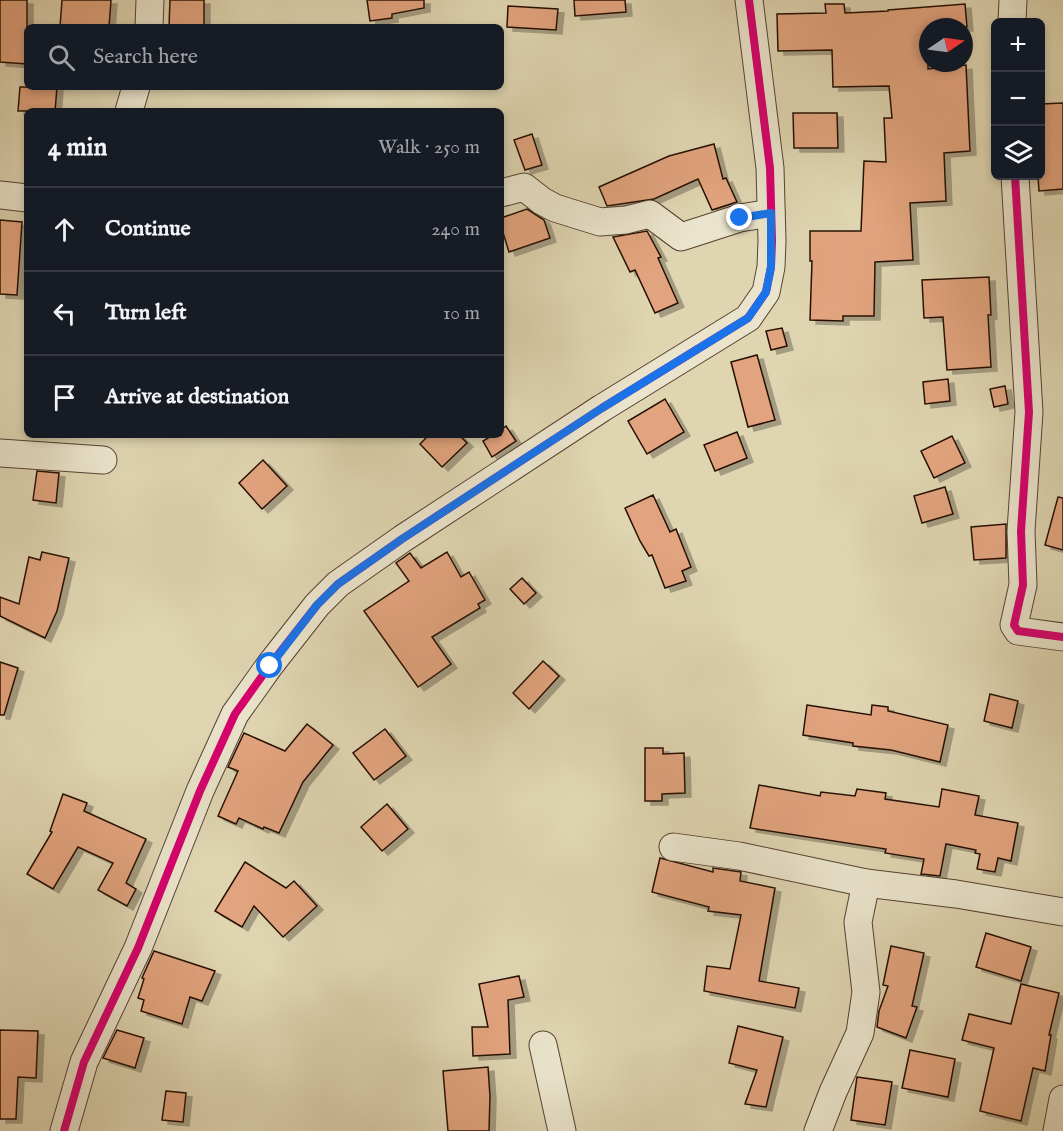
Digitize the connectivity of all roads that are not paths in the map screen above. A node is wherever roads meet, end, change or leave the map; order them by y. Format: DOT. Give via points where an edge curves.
graph roads {
  1 [pos="150,0"];
  2 [pos="749,0"];
  3 [pos="1013,0"];
  4 [pos="1012,18"];
  5 [pos="149,24"];
  6 [pos="135,90"];
  7 [pos="130,108"];
  8 [pos="1015,180"];
  9 [pos="504,192"];
  10 [pos="0,195"];
  11 [pos="24,198"];
  12 [pos="771,213"];
  13 [pos="0,453"];
  14 [pos="103,460"];
  15 [pos="1063,637"];
  16 [pos="673,846"];
  17 [pos="866,883"];
  18 [pos="1063,912"];
  19 [pos="543,1045"];
  20 [pos="1063,1099"];
  21 [pos="64,1131"];
  22 [pos="562,1131"];
  23 [pos="819,1131"];
  24 [pos="1057,1131"];
  1 -- 5 [label="street"];
  2 -- 12 [label="street" via="770,168"];
  3 -- 4 [label="street"];
  6 -- 7 [label="street"];
  8 -- 15 [label="street" via="1029,412 1021,531 1023,585 1014,625 1018,631"];
  9 -- 12 [label="street" via="524,187 555,208 600,222 650,214 681,237 740,218"];
  10 -- 11 [label="street"];
  12 -- 21 [label="street" via="771,267 766,292 748,318 602,408 338,584 270,666 236,714 200,791 151,917 84,1062"];
  13 -- 14 [label="street"];
  16 -- 17 [label="street"];
  17 -- 18 [label="street"];
  17 -- 23 [label="street" via="858,922 866,993 860,1033"];
  19 -- 22 [label="street"];
  20 -- 24 [label="street"];
}
